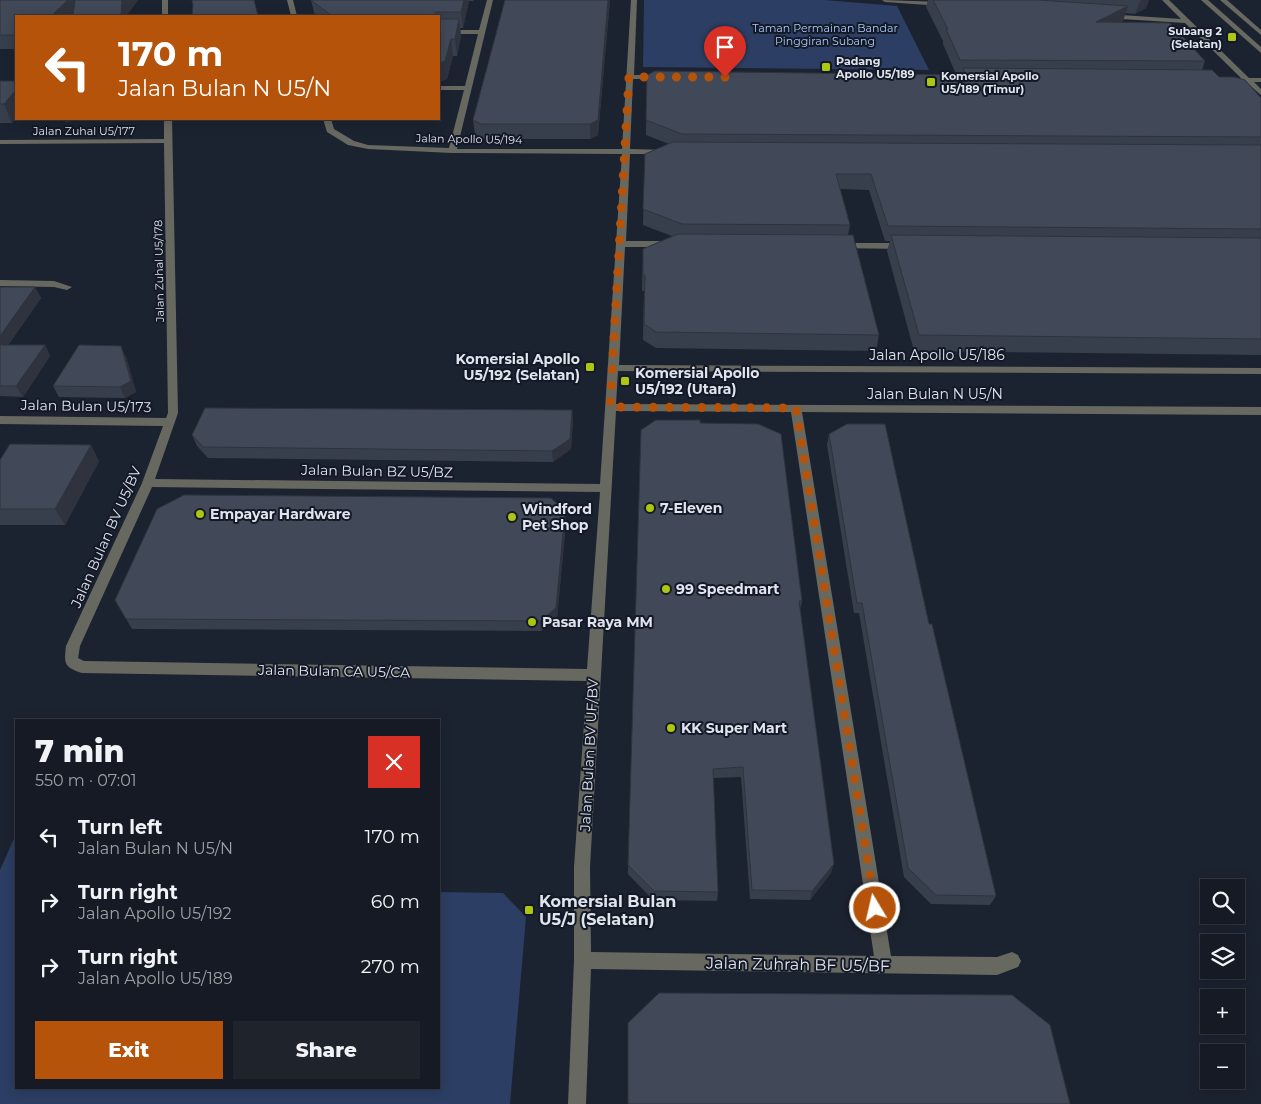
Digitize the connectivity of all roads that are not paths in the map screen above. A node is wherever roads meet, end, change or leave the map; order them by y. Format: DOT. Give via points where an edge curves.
graph roads {
  1 [pos="165,0"];
  2 [pos="290,0"];
  3 [pos="490,0"];
  4 [pos="634,0"];
  5 [pos="885,0"];
  6 [pos="1165,0"];
  7 [pos="1204,0"];
  8 [pos="1223,0"];
  9 [pos="945,4"];
  10 [pos="166,15"];
  11 [pos="294,15"];
  12 [pos="1096,15"];
  13 [pos="1186,21"];
  14 [pos="440,32"];
  15 [pos="481,32"];
  16 [pos="1261,33"];
  17 [pos="1261,51"];
  18 [pos="629,77"];
  19 [pos="677,77"];
  20 [pos="1218,80"];
  21 [pos="1247,80"];
  22 [pos="1261,80"];
  23 [pos="440,88"];
  24 [pos="466,88"];
  25 [pos="1261,93"];
  26 [pos="168,120"];
  27 [pos="327,120"];
  28 [pos="168,141"];
  29 [pos="0,142"];
  30 [pos="452,151"];
  31 [pos="625,151"];
  32 [pos="673,152"];
  33 [pos="621,244"];
  34 [pos="680,244"];
  35 [pos="829,246"];
  36 [pos="918,246"];
  37 [pos="0,283"];
  38 [pos="67,287"];
  39 [pos="612,368"];
  40 [pos="1261,371"];
  41 [pos="610,407"];
  42 [pos="796,408"];
  43 [pos="1261,411"];
  44 [pos="0,420"];
  45 [pos="171,422"];
  46 [pos="148,484"];
  47 [pos="605,488"];
  48 [pos="76,663"];
  49 [pos="593,674"];
  50 [pos="583,960"];
  51 [pos="1012,961"];
  52 [pos="884,965"];
  53 [pos="577,1104"];
  1 -- 10 [label="street"];
  2 -- 11 [label="street"];
  3 -- 15 [label="street"];
  4 -- 18 [label="street, Jalan Bulan BV UF/BV"];
  5 -- 9 [label="street"];
  6 -- 13 [label="street"];
  7 -- 17 [label="street"];
  8 -- 16 [label="street"];
  12 -- 13 [label="street"];
  13 -- 21 [label="street"];
  14 -- 15 [label="street"];
  15 -- 24 [label="street"];
  18 -- 19 [label="street"];
  18 -- 31 [label="street, Jalan Bulan BV UF/BV"];
  20 -- 21 [label="street"];
  21 -- 22 [label="street"];
  21 -- 25 [label="street"];
  23 -- 24 [label="street"];
  24 -- 30 [label="street"];
  26 -- 28 [label="street, Jalan Zuhal U5/178"];
  27 -- 30 [label="street, Jalan Apollo U5/194" via="330,130 340,138 359,145"];
  28 -- 29 [label="street, Jalan Zuhal U5/177"];
  28 -- 45 [label="street, Jalan Zuhal U5/178" via="174,413"];
  30 -- 31 [label="street, Jalan Apollo U5/194"];
  31 -- 32 [label="street, Jalan Apollo U5/194"];
  31 -- 33 [label="street, Jalan Bulan BV UF/BV"];
  33 -- 34 [label="street"];
  33 -- 39 [label="street, Jalan Bulan BV UF/BV"];
  35 -- 36 [label="street"];
  37 -- 38 [label="street"];
  39 -- 40 [label="street, Jalan Apollo U5/186"];
  39 -- 41 [label="street, Jalan Bulan BV UF/BV"];
  41 -- 42 [label="street, Jalan Bulan N U5/N"];
  41 -- 47 [label="street, Jalan Bulan BV UF/BV"];
  42 -- 43 [label="street, Jalan Bulan N U5/N"];
  42 -- 52 [label="street"];
  44 -- 45 [label="street, Jalan Bulan U5/173"];
  45 -- 46 [label="street, Jalan Bulan BV U5/BV"];
  46 -- 47 [label="street, Jalan Bulan BZ U5/BZ"];
  46 -- 48 [label="street, Jalan Bulan BV U5/BV" via="73,646 71,661"];
  47 -- 49 [label="street, Jalan Bulan BV UF/BV"];
  48 -- 49 [label="street, Jalan Bulan CA U5/CA" via="82,668"];
  49 -- 50 [label="street, Jalan Bulan BV UF/BV" via="582,868"];
  50 -- 52 [label="street, Jalan Zuhrah BF U5/BF"];
  50 -- 53 [label="street, Jalan Bulan BV UF/BV"];
  51 -- 52 [label="street, Jalan Zuhrah BF U5/BF" via="997,966"];
}
